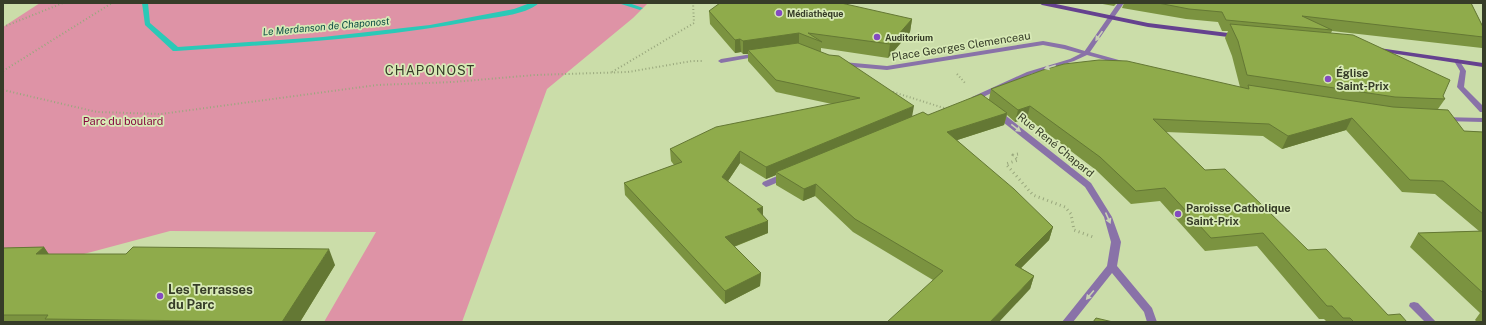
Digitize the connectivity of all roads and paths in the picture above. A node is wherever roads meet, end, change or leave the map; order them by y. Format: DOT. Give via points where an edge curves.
graph roads {
  1 [pos="63,3"];
  2 [pos="112,3"];
  3 [pos="693,3"];
  4 [pos="1042,3"];
  5 [pos="1120,3"];
  6 [pos="1112,18"];
  7 [pos="3,27"];
  8 [pos="1244,36"];
  9 [pos="1371,49"];
  10 [pos="1086,53"];
  11 [pos="768,54"];
  12 [pos="721,61"];
  13 [pos="1457,61"];
  14 [pos="836,63"];
  15 [pos="1131,65"];
  16 [pos="1483,65"];
  17 [pos="3,71"];
  18 [pos="612,73"];
  19 [pos="3,90"];
  20 [pos="894,93"];
  21 [pos="951,110"];
  22 [pos="1483,110"];
  23 [pos="1438,118"];
  24 [pos="1483,120"];
  25 [pos="1013,155"];
  26 [pos="794,172"];
  27 [pos="766,184"];
  28 [pos="1116,244"];
  29 [pos="1112,267"];
  30 [pos="1414,306"];
  31 [pos="1067,322"];
  32 [pos="1152,322"];
  33 [pos="1431,322"];
  1 -- 7 [label="path"];
  2 -- 17 [label="path"];
  3 -- 18 [label="path" via="694,24"];
  4 -- 6 [label="main road"];
  5 -- 6 [label="street"];
  6 -- 8 [label="main road" via="1153,26"];
  6 -- 10 [label="street, one-way"];
  9 -- 13 [label="main road"];
  10 -- 14 [label="street, Place Georges Clemenceau" via="1043,43 887,68"];
  10 -- 15 [label="street, Place Georges Clemenceau"];
  10 -- 28 [label="street, Rue René Chapard, one-way" via="1029,73 979,101 1088,185 1108,217"];
  11 -- 12 [label="street"];
  12 -- 18 [label="path" via="692,61"];
  13 -- 16 [label="main road"];
  13 -- 22 [label="street" via="1463,72 1460,87"];
  18 -- 19 [label="path" via="377,85 161,114 97,112"];
  20 -- 21 [label="path"];
  23 -- 24 [label="street"];
  25 -- 28 [label="path" via="1018,160 1006,164 1033,195 1066,207 1071,214 1074,230"];
  26 -- 27 [label="street"];
  28 -- 29 [label="street, Rue René Chapard"];
  29 -- 31 [label="street, Rue René Chapard, one-way"];
  29 -- 32 [label="street" via="1148,311"];
  30 -- 33 [label="street"];
}
